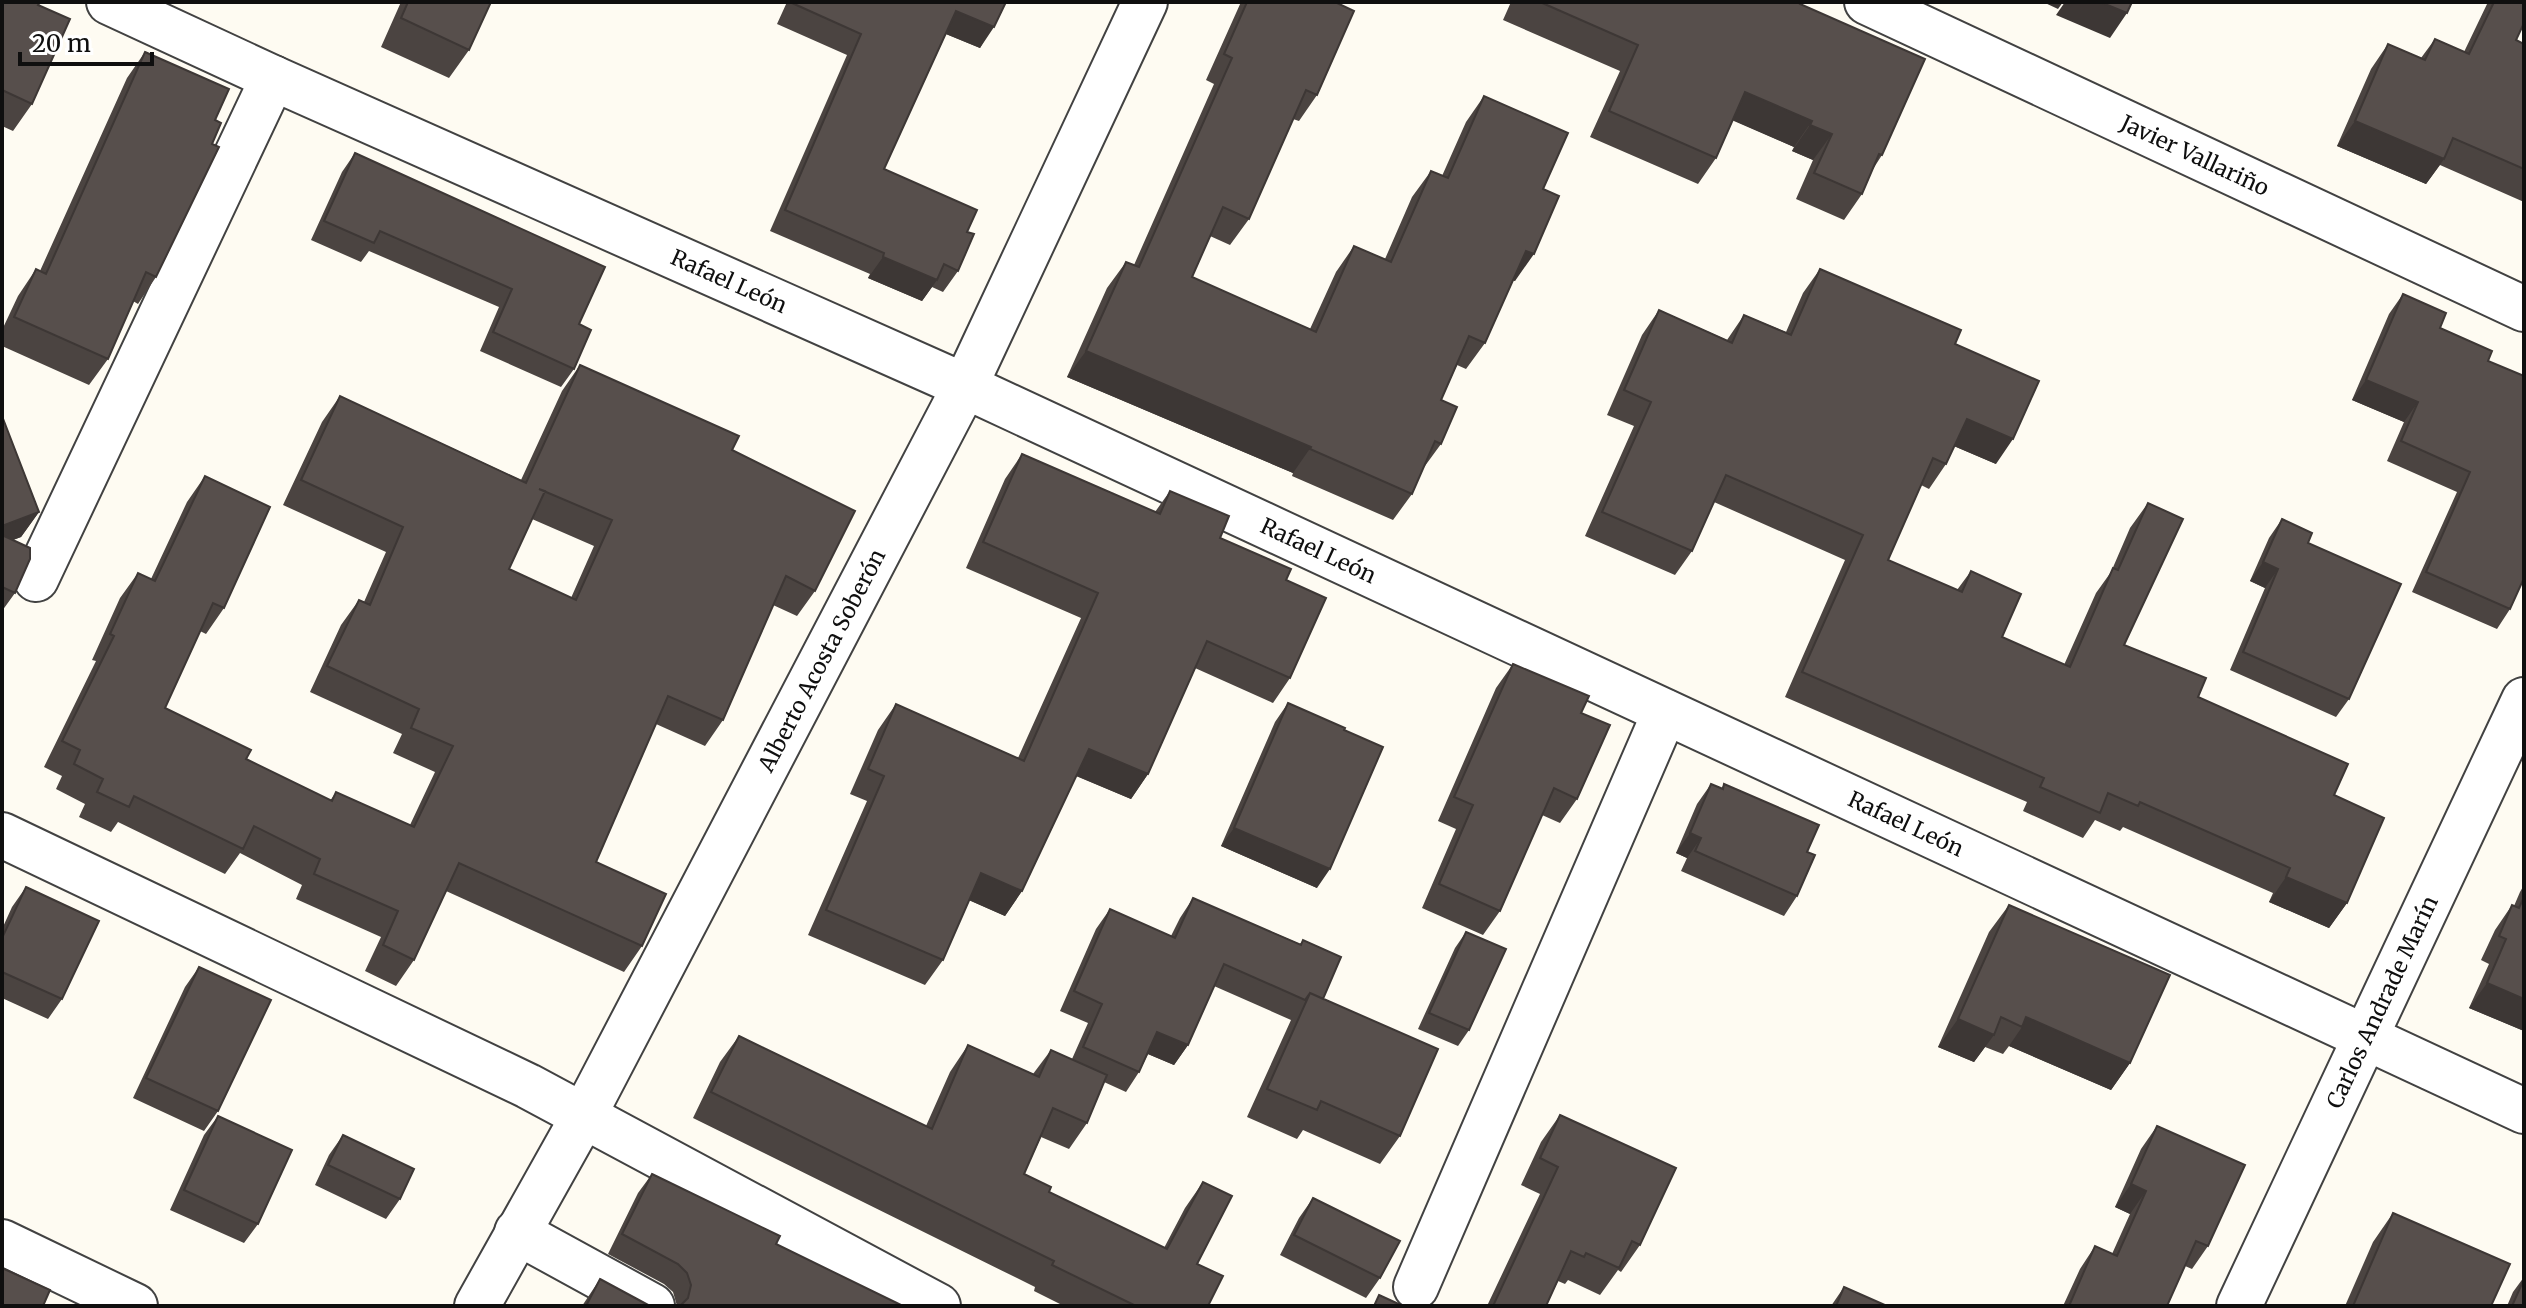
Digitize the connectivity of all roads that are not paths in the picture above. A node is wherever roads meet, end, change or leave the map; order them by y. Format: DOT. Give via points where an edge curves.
graph roads {
  1 [pos="109,2"];
  2 [pos="1145,2"];
  3 [pos="1867,2"];
  4 [pos="273,78"];
  5 [pos="2524,309"];
  6 [pos="965,386"];
  7 [pos="36,579"];
  8 [pos="2524,700"];
  9 [pos="1665,712"];
  10 [pos="2,835"];
  11 [pos="2365,1037"];
  12 [pos="2524,1111"];
  13 [pos="583,1117"];
  14 [pos="517,1232"];
  15 [pos="2,1242"];
  16 [pos="1416,1287"];
  17 [pos="135,1306"];
  18 [pos="477,1306"];
  19 [pos="652,1306"];
  20 [pos="938,1306"];
  21 [pos="2239,1306"];
  1 -- 4 [label="street, Rafael León"];
  2 -- 6 [label="street, Alberto Acosta Soberón"];
  3 -- 5 [label="street, Javier Vallariño"];
  4 -- 6 [label="street, Rafael León"];
  4 -- 7 [label="street"];
  6 -- 9 [label="street, Rafael León"];
  6 -- 13 [label="street, Alberto Acosta Soberón"];
  8 -- 11 [label="street, Carlos Andrade Marín"];
  9 -- 11 [label="street, Rafael León"];
  9 -- 16 [label="street"];
  10 -- 13 [label="street"];
  11 -- 12 [label="street, Rafael León"];
  11 -- 21 [label="street, Carlos Andrade Marín"];
  13 -- 14 [label="street, Alberto Acosta Soberón"];
  13 -- 20 [label="street"];
  14 -- 18 [label="street, Alberto Acosta Soberón"];
  14 -- 19 [label="street"];
  15 -- 17 [label="street"];
}
